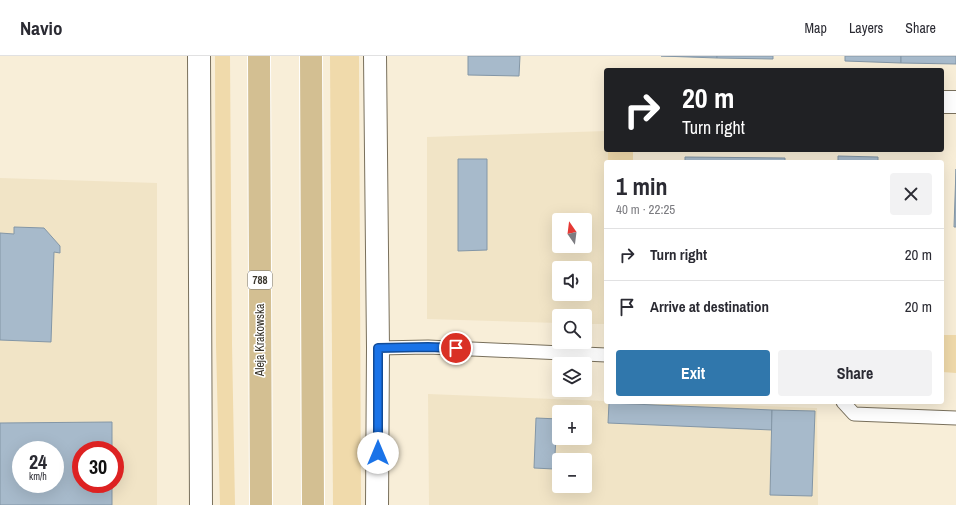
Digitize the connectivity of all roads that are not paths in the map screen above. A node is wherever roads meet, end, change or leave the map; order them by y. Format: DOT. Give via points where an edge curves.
graph roads {
  1 [pos="198,56"];
  2 [pos="258,56"];
  3 [pos="311,56"];
  4 [pos="375,56"];
  5 [pos="944,102"];
  6 [pos="956,102"];
  7 [pos="378,348"];
  8 [pos="604,355"];
  9 [pos="845,404"];
  10 [pos="956,418"];
  11 [pos="201,505"];
  12 [pos="261,505"];
  13 [pos="313,505"];
  14 [pos="377,505"];
  1 -- 11 [label="street"];
  2 -- 12 [label="main road, Aleja Krakowska / 788"];
  3 -- 13 [label="main road"];
  4 -- 7 [label="street"];
  5 -- 6 [label="street"];
  7 -- 8 [label="lane" via="428,347"];
  7 -- 14 [label="street"];
  9 -- 10 [label="lane" via="854,414"];
}
